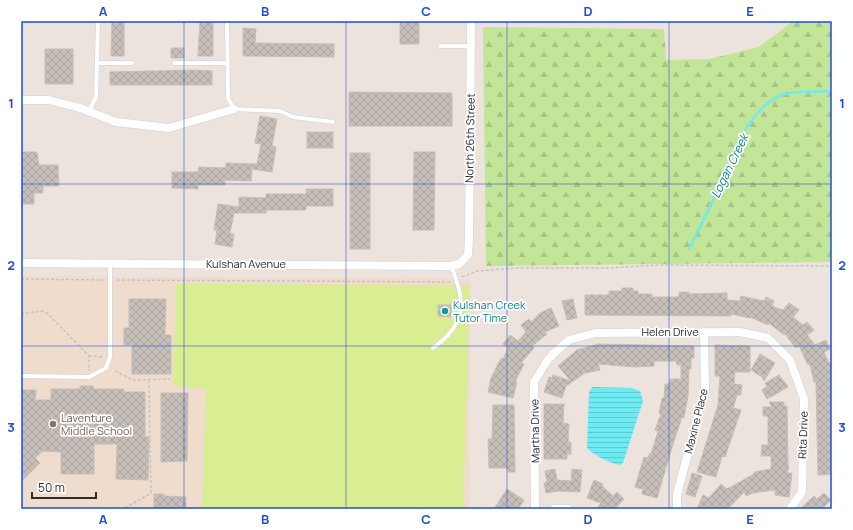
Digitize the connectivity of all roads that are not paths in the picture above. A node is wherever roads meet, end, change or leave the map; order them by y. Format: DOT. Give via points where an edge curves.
graph roads {
  1 [pos="98,21"];
  2 [pos="227,21"];
  3 [pos="471,21"];
  4 [pos="440,46"];
  5 [pos="471,46"];
  6 [pos="97,62"];
  7 [pos="132,63"];
  8 [pos="174,63"];
  9 [pos="228,63"];
  10 [pos="21,100"];
  11 [pos="234,108"];
  12 [pos="89,112"];
  13 [pos="333,122"];
  14 [pos="21,263"];
  15 [pos="110,263"];
  16 [pos="450,266"];
  17 [pos="704,332"];
  18 [pos="433,348"];
  19 [pos="549,358"];
  20 [pos="790,360"];
  21 [pos="21,376"];
  22 [pos="535,509"];
  23 [pos="554,509"];
  24 [pos="568,509"];
  25 [pos="677,509"];
  26 [pos="790,509"];
  1 -- 6 [label="lane"];
  2 -- 9 [label="lane"];
  3 -- 5 [label="street, North 26th Street"];
  4 -- 5 [label="lane"];
  5 -- 16 [label="street, North 26th Street" via="468,255 459,264"];
  6 -- 7 [label="lane"];
  6 -- 12 [label="lane" via="96,96"];
  8 -- 9 [label="lane"];
  9 -- 11 [label="lane" via="228,98"];
  10 -- 12 [label="street" via="49,100"];
  11 -- 12 [label="street" via="169,128 116,122"];
  11 -- 13 [label="lane" via="280,111 293,117"];
  14 -- 15 [label="street, Kulshan Avenue"];
  15 -- 16 [label="street, Kulshan Avenue"];
  15 -- 21 [label="lane" via="110,357 106,368 89,377"];
  16 -- 18 [label="lane" via="457,279 462,313 451,333"];
  17 -- 19 [label="street, Helen Drive" via="595,333 569,340"];
  17 -- 20 [label="street, Helen Drive" via="740,332 768,338"];
  17 -- 25 [label="street, Maxine Place" via="705,390 677,494"];
  19 -- 22 [label="street, Martha Drive" via="534,382"];
  20 -- 26 [label="street, Rita Drive" via="804,399 802,492"];
  23 -- 24 [label="street"];
}
